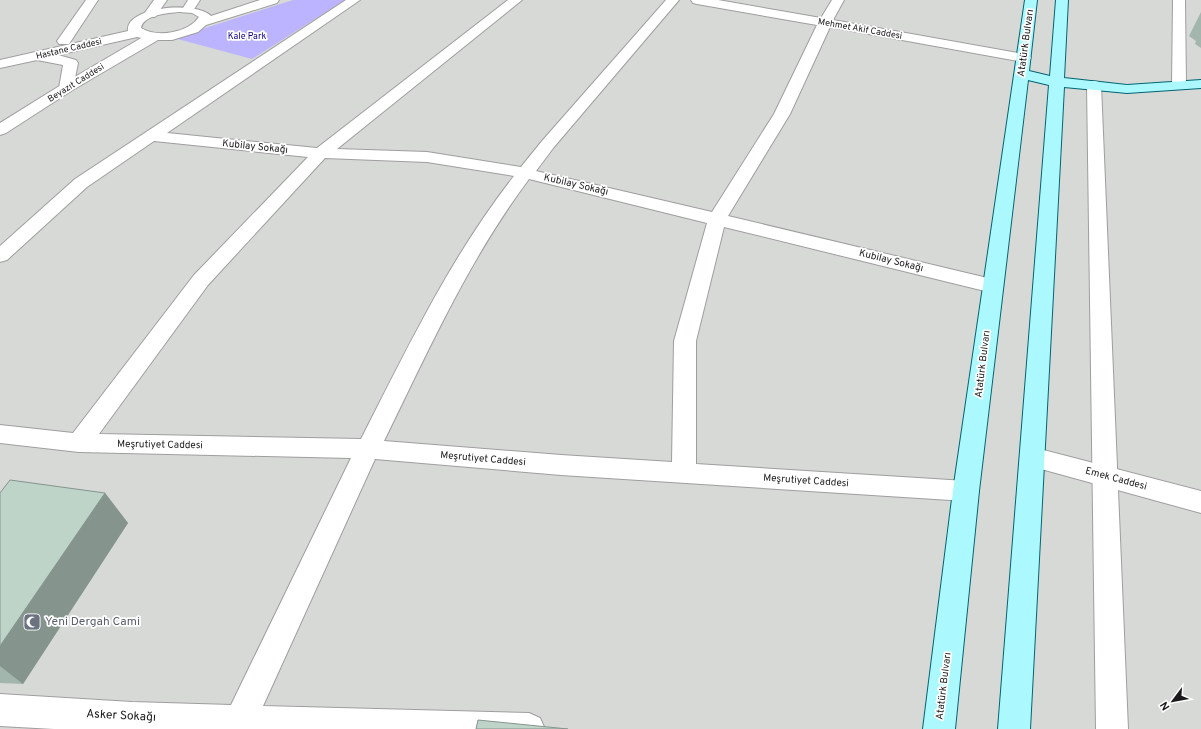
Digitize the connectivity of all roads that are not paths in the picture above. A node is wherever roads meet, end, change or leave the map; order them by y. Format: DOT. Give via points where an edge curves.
graph roads {
  1 [pos="92,0"];
  2 [pos="161,0"];
  3 [pos="273,0"];
  4 [pos="354,0"];
  5 [pos="516,0"];
  6 [pos="673,0"];
  7 [pos="697,0"];
  8 [pos="838,0"];
  9 [pos="1031,0"];
  10 [pos="1062,0"];
  11 [pos="1179,0"];
  12 [pos="212,4"];
  13 [pos="192,6"];
  14 [pos="150,14"];
  15 [pos="204,22"];
  16 [pos="825,23"];
  17 [pos="137,28"];
  18 [pos="153,37"];
  19 [pos="64,41"];
  20 [pos="0,54"];
  21 [pos="30,58"];
  22 [pos="0,64"];
  23 [pos="1022,66"];
  24 [pos="1057,82"];
  25 [pos="1201,84"];
  26 [pos="1094,85"];
  27 [pos="1179,85"];
  28 [pos="66,88"];
  29 [pos="0,130"];
  30 [pos="150,136"];
  31 [pos="321,154"];
  32 [pos="525,173"];
  33 [pos="717,219"];
  34 [pos="0,256"];
  35 [pos="993,286"];
  36 [pos="0,434"];
  37 [pos="79,443"];
  38 [pos="368,449"];
  39 [pos="1032,457"];
  40 [pos="684,473"];
  41 [pos="1104,476"];
  42 [pos="966,491"];
  43 [pos="1201,502"];
  44 [pos="0,710"];
  45 [pos="238,726"];
  46 [pos="530,729"];
  47 [pos="939,729"];
  48 [pos="1014,729"];
  49 [pos="1112,729"];
  1 -- 19 [label="street"];
  2 -- 14 [label="street"];
  3 -- 15 [label="street"];
  4 -- 30 [label="street"];
  5 -- 31 [label="street"];
  6 -- 32 [label="street"];
  7 -- 16 [label="street, Mehmet Akif Caddesi"];
  8 -- 16 [label="street"];
  9 -- 23 [label="main road, Atatürk Bulvarı"];
  10 -- 24 [label="main road"];
  11 -- 27 [label="street"];
  12 -- 13 [label="street"];
  13 -- 14 [label="street"];
  13 -- 15 [label="street" via="204,14"];
  14 -- 17 [label="street"];
  15 -- 18 [label="street" via="183,33"];
  16 -- 23 [label="street, Mehmet Akif Caddesi"];
  16 -- 33 [label="street" via="782,114"];
  17 -- 18 [label="street"];
  17 -- 19 [label="street, Hastane Caddesi"];
  17 -- 21 [label="street, Hastane Caddesi"];
  18 -- 28 [label="street, Beyazıt Caddesi"];
  19 -- 20 [label="street, Hastane Caddesi"];
  21 -- 22 [label="street, Hastane Caddesi"];
  21 -- 28 [label="street" via="52,58 71,63"];
  23 -- 24 [label="main road"];
  23 -- 35 [label="main road, Atatürk Bulvarı"];
  24 -- 26 [label="main road"];
  24 -- 39 [label="main road"];
  25 -- 27 [label="main road"];
  26 -- 27 [label="main road" via="1127,89"];
  26 -- 41 [label="street"];
  28 -- 29 [label="street, Beyazıt Caddesi"];
  30 -- 31 [label="street, Kubilay Sokağı"];
  30 -- 34 [label="street" via="81,182"];
  31 -- 32 [label="street, Kubilay Sokağı" via="427,157"];
  31 -- 37 [label="street" via="201,280"];
  32 -- 33 [label="street, Kubilay Sokağı"];
  32 -- 38 [label="street" via="499,207 443,300"];
  33 -- 35 [label="street, Kubilay Sokağı"];
  33 -- 40 [label="street" via="685,341"];
  35 -- 42 [label="main road, Atatürk Bulvarı"];
  36 -- 37 [label="street, Meşrutiyet Caddesi"];
  37 -- 38 [label="street, Meşrutiyet Caddesi"];
  38 -- 40 [label="street, Meşrutiyet Caddesi"];
  38 -- 45 [label="street"];
  39 -- 41 [label="street, Emek Caddesi"];
  39 -- 48 [label="main road"];
  40 -- 42 [label="street, Meşrutiyet Caddesi"];
  41 -- 43 [label="street, Emek Caddesi"];
  41 -- 49 [label="street"];
  42 -- 47 [label="main road, Atatürk Bulvarı"];
  44 -- 45 [label="street, Asker Sokağı"];
  45 -- 46 [label="street, Asker Sokağı" via="400,724"];
}
